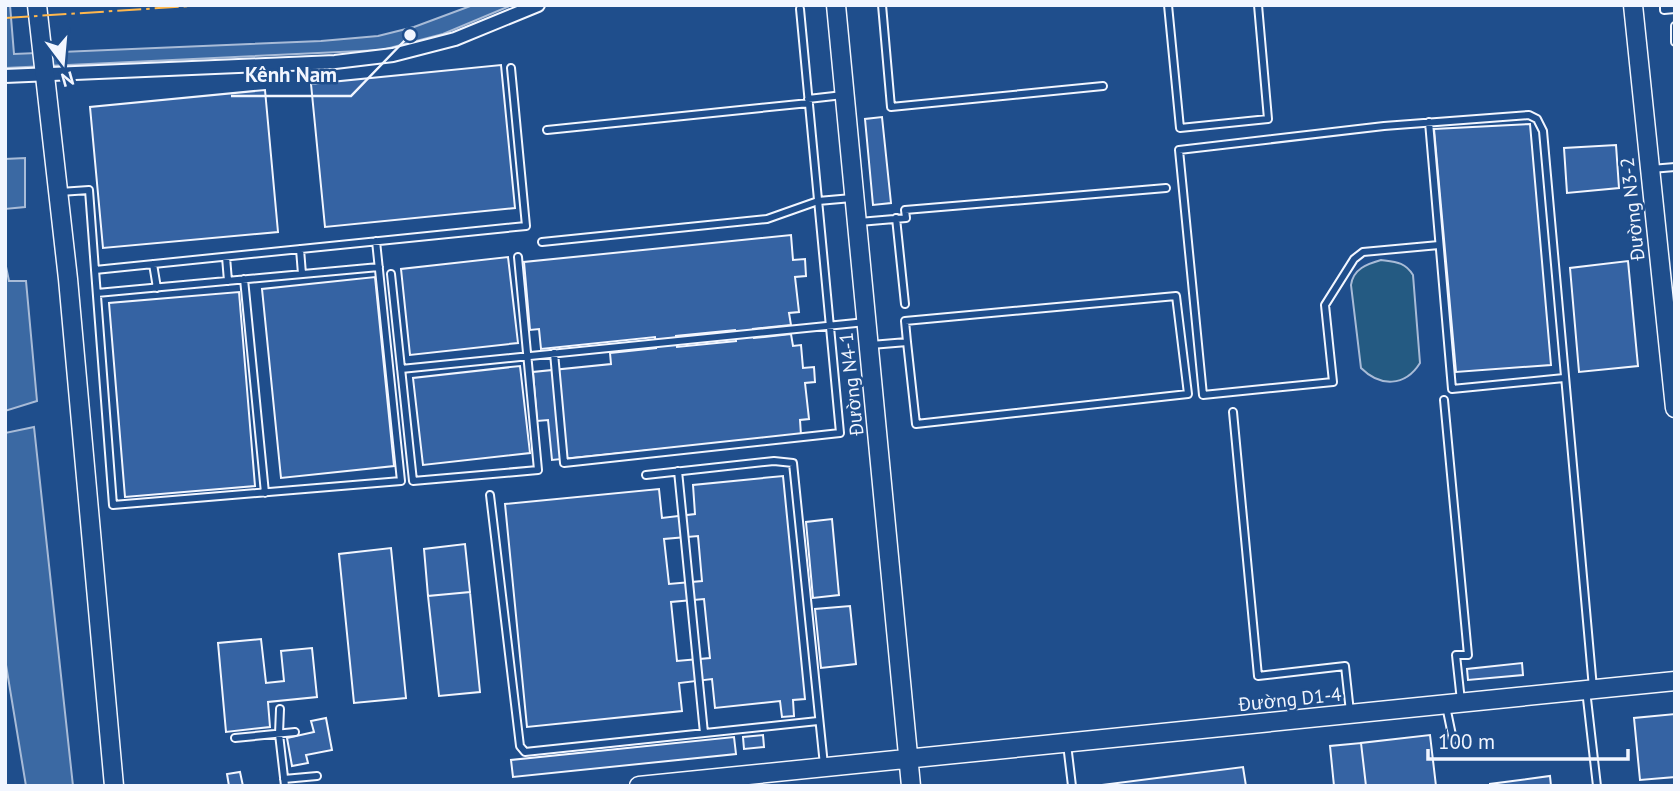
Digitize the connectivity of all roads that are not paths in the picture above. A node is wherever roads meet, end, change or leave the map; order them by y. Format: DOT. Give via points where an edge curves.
graph roads {
  1 [pos="37,5"];
  2 [pos="538,5"];
  3 [pos="837,5"];
  4 [pos="882,5"];
  5 [pos="1168,5"];
  6 [pos="1258,5"];
  7 [pos="1633,5"];
  8 [pos="1664,5"];
  9 [pos="800,9"];
  10 [pos="1675,9"];
  11 [pos="1675,26"];
  12 [pos="1675,42"];
  13 [pos="511,68"];
  14 [pos="5,76"];
  15 [pos="45,76"];
  16 [pos="1103,86"];
  17 [pos="845,95"];
  18 [pos="808,101"];
  19 [pos="1429,122"];
  20 [pos="547,130"];
  21 [pos="1675,167"];
  22 [pos="1649,170"];
  23 [pos="1166,188"];
  24 [pos="58,192"];
  25 [pos="854,198"];
  26 [pos="818,201"];
  27 [pos="896,218"];
  28 [pos="857,222"];
  29 [pos="376,241"];
  30 [pos="542,242"];
  31 [pos="1440,245"];
  32 [pos="300,249"];
  33 [pos="226,257"];
  34 [pos="518,257"];
  35 [pos="153,264"];
  36 [pos="379,267"];
  37 [pos="95,270"];
  38 [pos="302,274"];
  39 [pos="391,274"];
  40 [pos="244,279"];
  41 [pos="229,281"];
  42 [pos="157,288"];
  43 [pos="97,293"];
  44 [pos="905,304"];
  45 [pos="866,322"];
  46 [pos="830,326"];
  47 [pos="907,342"];
  48 [pos="869,345"];
  49 [pos="554,353"];
  50 [pos="527,356"];
  51 [pos="401,369"];
  52 [pos="1564,378"];
  53 [pos="1444,400"];
  54 [pos="1675,408"];
  55 [pos="1233,412"];
  56 [pos="678,471"];
  57 [pos="646,475"];
  58 [pos="265,492"];
  59 [pos="491,495"];
  60 [pos="1675,681"];
  61 [pos="1590,690"];
  62 [pos="1453,704"];
  63 [pos="280,709"];
  64 [pos="1350,714"];
  65 [pos="818,721"];
  66 [pos="295,733"];
  67 [pos="704,733"];
  68 [pos="279,734"];
  69 [pos="234,738"];
  70 [pos="1453,740"];
  71 [pos="1066,743"];
  72 [pos="909,759"];
  73 [pos="824,767"];
  74 [pos="317,776"];
  75 [pos="709,782"];
  76 [pos="285,783"];
  77 [pos="114,786"];
  78 [pos="639,786"];
  79 [pos="911,786"];
  80 [pos="1072,786"];
  81 [pos="1597,786"];
  1 -- 15 [label="street"];
  2 -- 15 [label="street" via="455,39 393,55"];
  3 -- 17 [label="street, Đường N4-1"];
  4 -- 16 [label="lane" via="891,107"];
  5 -- 6 [label="lane" via="1180,128 1268,119"];
  7 -- 22 [label="street, Đường N3-2"];
  8 -- 10 [label="lane" via="1664,10"];
  9 -- 18 [label="lane"];
  11 -- 12 [label="lane"];
  13 -- 29 [label="lane" via="526,226"];
  14 -- 15 [label="street"];
  15 -- 24 [label="street"];
  17 -- 18 [label="lane"];
  17 -- 25 [label="street, Đường N4-1"];
  18 -- 20 [label="lane"];
  18 -- 26 [label="lane"];
  19 -- 31 [label="lane"];
  19 -- 31 [label="lane" via="1179,150 1203,395 1333,382 1325,305 1354,259 1363,252"];
  19 -- 52 [label="lane" via="1529,115 1541,125"];
  21 -- 22 [label="lane"];
  22 -- 54 [label="street, Đường N3-2" via="1665,267"];
  23 -- 27 [label="lane" via="905,210 906,218"];
  24 -- 37 [label="lane" via="89,190"];
  24 -- 77 [label="street"];
  25 -- 26 [label="lane"];
  25 -- 28 [label="street, Đường N4-1"];
  26 -- 30 [label="lane" via="767,219"];
  26 -- 46 [label="lane"];
  27 -- 28 [label="lane"];
  27 -- 44 [label="lane"];
  28 -- 45 [label="street, Đường N4-1"];
  29 -- 32 [label="lane"];
  29 -- 36 [label="lane"];
  31 -- 52 [label="lane" via="1452,388"];
  32 -- 33 [label="lane"];
  32 -- 38 [label="lane"];
  33 -- 35 [label="lane"];
  33 -- 41 [label="lane"];
  34 -- 50 [label="lane"];
  35 -- 37 [label="lane"];
  35 -- 42 [label="lane"];
  36 -- 38 [label="lane"];
  36 -- 58 [label="lane" via="401,481"];
  37 -- 43 [label="lane"];
  38 -- 40 [label="lane"];
  39 -- 51 [label="lane"];
  40 -- 41 [label="lane"];
  40 -- 58 [label="lane"];
  41 -- 42 [label="lane"];
  42 -- 43 [label="lane"];
  43 -- 58 [label="lane" via="113,506"];
  45 -- 46 [label="lane"];
  45 -- 48 [label="street, Đường N4-1"];
  46 -- 49 [label="lane"];
  46 -- 49 [label="lane" via="840,433 564,463"];
  47 -- 47 [label="lane" via="916,424 1188,394 1176,296 905,321"];
  47 -- 48 [label="lane"];
  48 -- 72 [label="street, Đường N4-1"];
  49 -- 50 [label="lane"];
  50 -- 51 [label="lane"];
  50 -- 51 [label="lane" via="538,470 413,481"];
  52 -- 61 [label="lane"];
  53 -- 62 [label="lane" via="1468,655 1456,655"];
  55 -- 64 [label="lane" via="1258,676 1345,666"];
  56 -- 57 [label="lane"];
  56 -- 65 [label="lane" via="793,463"];
  56 -- 67 [label="lane"];
  59 -- 67 [label="lane" via="520,746 525,751"];
  60 -- 61 [label="street, Đường D1-4"];
  61 -- 62 [label="street, Đường D1-4"];
  61 -- 81 [label="lane"];
  62 -- 64 [label="street, Đường D1-4"];
  62 -- 70 [label="lane"];
  63 -- 68 [label="lane"];
  64 -- 71 [label="street, Đường D1-4"];
  65 -- 67 [label="lane"];
  65 -- 73 [label="lane"];
  66 -- 68 [label="lane"];
  68 -- 69 [label="lane"];
  68 -- 76 [label="lane"];
  71 -- 72 [label="street, Đường D1-4"];
  71 -- 80 [label="lane"];
  72 -- 73 [label="street, Đường D1-4"];
  72 -- 79 [label="street, Đường N4-1"];
  73 -- 75 [label="street, Đường D1-4"];
  74 -- 76 [label="lane"];
  75 -- 78 [label="street, Đường D1-4"];
}
